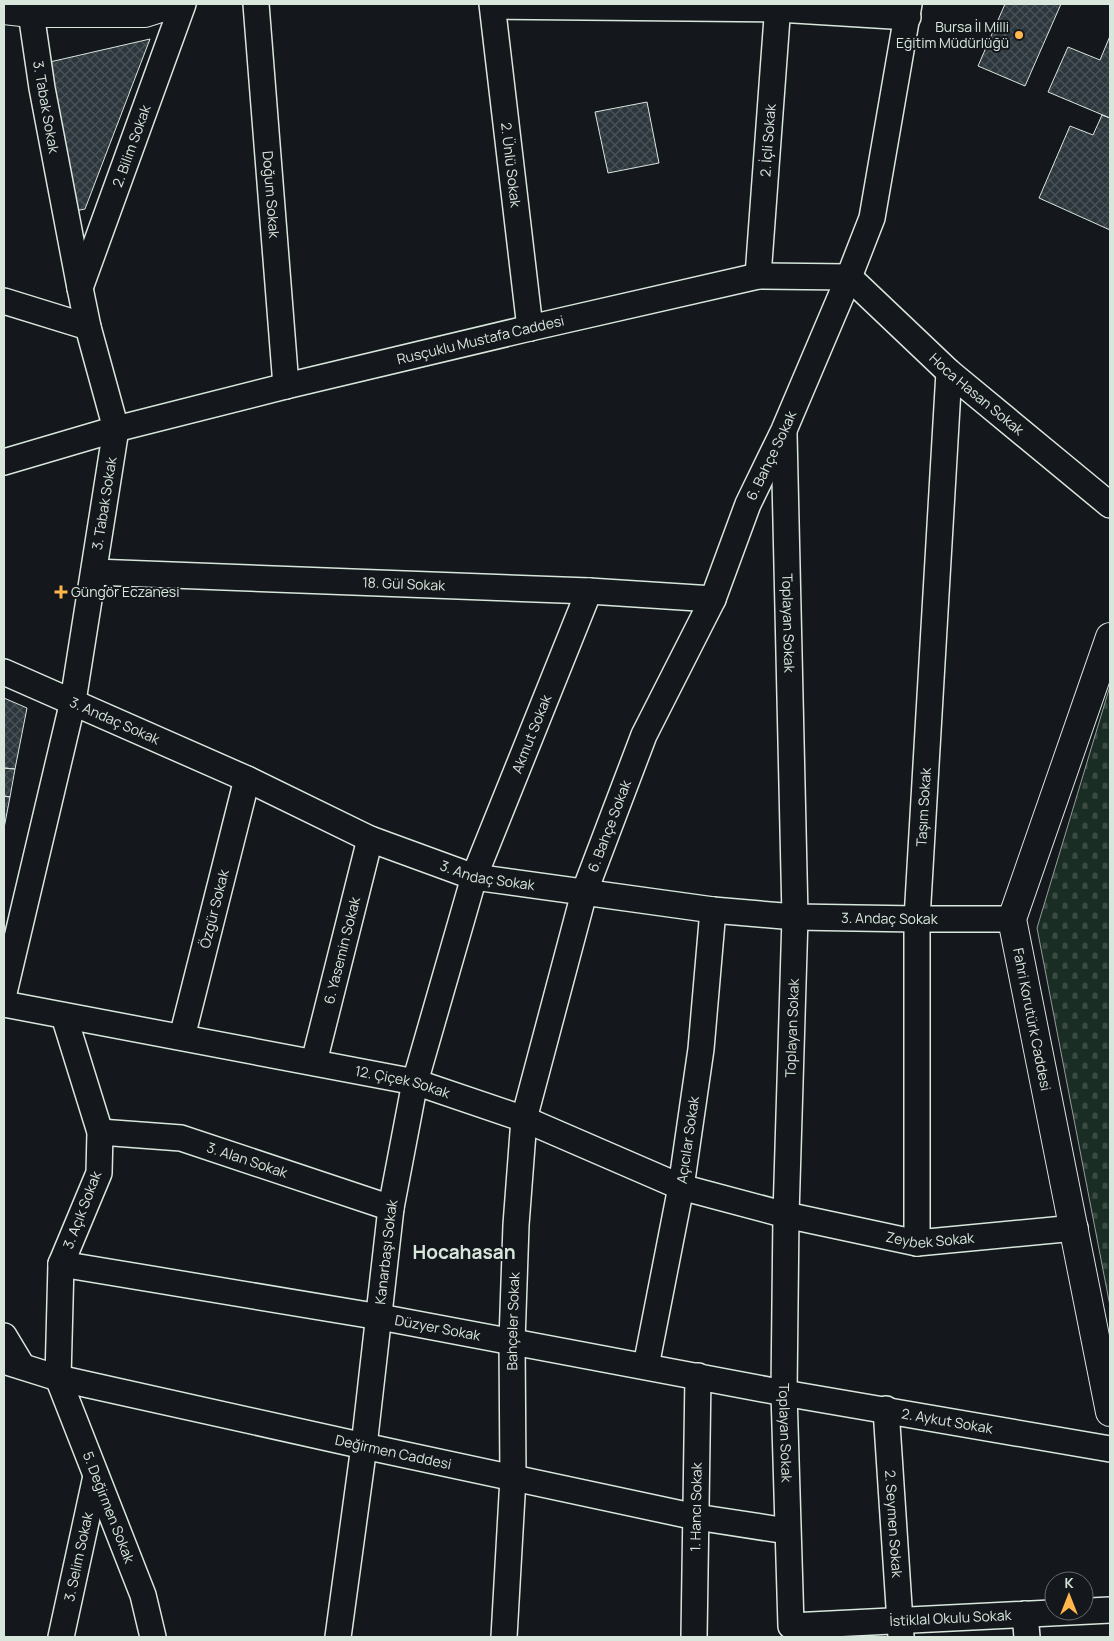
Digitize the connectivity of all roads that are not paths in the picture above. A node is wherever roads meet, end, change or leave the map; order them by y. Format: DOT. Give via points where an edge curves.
graph roads {
  1 [pos="173,4"];
  2 [pos="183,4"];
  3 [pos="256,4"];
  4 [pos="493,5"];
  5 [pos="778,7"];
  6 [pos="4,10"];
  7 [pos="909,10"];
  8 [pos="31,13"];
  9 [pos="758,276"];
  10 [pos="849,277"];
  11 [pos="80,288"];
  12 [pos="4,302"];
  13 [pos="88,327"];
  14 [pos="530,328"];
  15 [pos="949,372"];
  16 [pos="286,386"];
  17 [pos="116,429"];
  18 [pos="784,430"];
  19 [pos="4,462"];
  20 [pos="1110,505"];
  21 [pos="94,572"];
  22 [pos="588,591"];
  23 [pos="713,599"];
  24 [pos="1110,637"];
  25 [pos="4,672"];
  26 [pos="73,701"];
  27 [pos="246,779"];
  28 [pos="370,839"];
  29 [pos="474,877"];
  30 [pos="584,893"];
  31 [pos="713,910"];
  32 [pos="795,917"];
  33 [pos="1012,918"];
  34 [pos="917,920"];
  35 [pos="4,993"];
  36 [pos="4,1004"];
  37 [pos="64,1016"];
  38 [pos="182,1037"];
  39 [pos="314,1062"];
  40 [pos="415,1082"];
  41 [pos="524,1119"];
  42 [pos="100,1132"];
  43 [pos="681,1187"];
  44 [pos="391,1208"];
  45 [pos="786,1215"];
  46 [pos="1075,1228"];
  47 [pos="917,1242"];
  48 [pos="61,1264"];
  49 [pos="380,1317"];
  50 [pos="4,1336"];
  51 [pos="512,1341"];
  52 [pos="13,1363"];
  53 [pos="646,1366"];
  54 [pos="698,1376"];
  55 [pos="58,1378"];
  56 [pos="784,1392"];
  57 [pos="886,1409"];
  58 [pos="1110,1412"];
  59 [pos="364,1446"];
  60 [pos="1110,1449"];
  61 [pos="96,1476"];
  62 [pos="513,1478"];
  63 [pos="696,1517"];
  64 [pos="787,1531"];
  65 [pos="1110,1610"];
  66 [pos="790,1626"];
  67 [pos="1026,1626"];
  68 [pos="900,1629"];
  69 [pos="60,1637"];
  70 [pos="153,1637"];
  71 [pos="338,1637"];
  72 [pos="504,1637"];
  73 [pos="694,1637"];
  1 -- 8 [label="street" via="145,14"];
  2 -- 11 [label="street, 2. Bilim Sokak"];
  3 -- 16 [label="street, Doğum Sokak"];
  4 -- 5 [label="street"];
  4 -- 14 [label="street, 2. Ünlü Sokak"];
  5 -- 7 [label="street"];
  5 -- 9 [label="street, 2. İçli Sokak"];
  6 -- 8 [label="street"];
  7 -- 10 [label="street, 6. Bahçe Sokak" via="872,218"];
  8 -- 11 [label="street, 3. Tabak Sokak"];
  9 -- 10 [label="street, Rusçuklu Mustafa Caddesi"];
  9 -- 14 [label="street, Rusçuklu Mustafa Caddesi"];
  10 -- 15 [label="street, Hoca Hasan Sokak"];
  10 -- 18 [label="street, 6. Bahçe Sokak"];
  11 -- 13 [label="street, 3. Tabak Sokak"];
  12 -- 13 [label="street"];
  13 -- 17 [label="street, 3. Tabak Sokak"];
  14 -- 16 [label="street, Rusçuklu Mustafa Caddesi"];
  15 -- 20 [label="street, Hoca Hasan Sokak"];
  15 -- 34 [label="street, Taşım Sokak"];
  16 -- 17 [label="street, Rusçuklu Mustafa Caddesi"];
  17 -- 19 [label="street, Rusçuklu Mustafa Caddesi"];
  17 -- 21 [label="street, 3. Tabak Sokak"];
  18 -- 23 [label="street, 6. Bahçe Sokak" via="748,504"];
  18 -- 32 [label="street, Toplayan Sokak"];
  21 -- 22 [label="street, 18. Gül Sokak"];
  21 -- 26 [label="street, 3. Tabak Sokak"];
  22 -- 23 [label="street, 18. Gül Sokak"];
  22 -- 29 [label="street, Akmut Sokak"];
  23 -- 30 [label="street, 6. Bahçe Sokak" via="644,735"];
  24 -- 33 [label="street"];
  25 -- 26 [label="street, 3. Andaç Sokak"];
  26 -- 27 [label="street, 3. Andaç Sokak"];
  26 -- 35 [label="street, 3. Tabak Sokak"];
  27 -- 28 [label="street, 3. Andaç Sokak"];
  27 -- 38 [label="street, Özgür Sokak"];
  28 -- 29 [label="street, 3. Andaç Sokak"];
  28 -- 39 [label="street, 6. Yasemin Sokak"];
  29 -- 30 [label="street, 3. Andaç Sokak"];
  29 -- 40 [label="street, Kanarbaşı Sokak"];
  30 -- 31 [label="street, 3. Andaç Sokak"];
  30 -- 41 [label="street, Bahçeler Sokak"];
  31 -- 32 [label="street, 3. Andaç Sokak"];
  31 -- 43 [label="street, Açıcılar Sokak" via="701,1049"];
  32 -- 34 [label="street, 3. Andaç Sokak"];
  32 -- 45 [label="street, Toplayan Sokak"];
  33 -- 34 [label="street, 3. Andaç Sokak"];
  33 -- 46 [label="street, Fahri Korutürk Caddesi"];
  34 -- 47 [label="street, Taşım Sokak"];
  36 -- 37 [label="street, 12. Çiçek Sokak"];
  37 -- 38 [label="street, 12. Çiçek Sokak"];
  37 -- 42 [label="street, 3. Açık Sokak"];
  38 -- 39 [label="street, 12. Çiçek Sokak"];
  39 -- 40 [label="street, 12. Çiçek Sokak"];
  40 -- 41 [label="street, 12. Çiçek Sokak"];
  40 -- 44 [label="street, Kanarbaşı Sokak"];
  41 -- 43 [label="street, 12. Çiçek Sokak"];
  41 -- 51 [label="street, Bahçeler Sokak"];
  42 -- 44 [label="street, 3. Alan Sokak" via="181,1138"];
  42 -- 48 [label="street, 3. Açık Sokak" via="99,1173"];
  43 -- 45 [label="street, 12. Çiçek Sokak"];
  43 -- 53 [label="street, Açıcılar Sokak"];
  44 -- 49 [label="street, Kanarbaşı Sokak"];
  45 -- 47 [label="street, Zeybek Sokak"];
  45 -- 56 [label="street, Toplayan Sokak"];
  46 -- 47 [label="street, Zeybek Sokak"];
  46 -- 58 [label="street, Fahri Korutürk Caddesi"];
  48 -- 49 [label="street, Düzyer Sokak"];
  48 -- 55 [label="street, 3. Açık Sokak"];
  49 -- 51 [label="street, Düzyer Sokak"];
  49 -- 59 [label="street, Kanarbaşı Sokak"];
  50 -- 52 [label="street"];
  51 -- 53 [label="street, Düzyer Sokak"];
  51 -- 62 [label="street, Bahçeler Sokak"];
  52 -- 55 [label="street, Değirmen Caddesi"];
  53 -- 54 [label="street, Düzyer Sokak"];
  54 -- 56 [label="street, Düzyer Sokak"];
  54 -- 63 [label="street, 1. Hancı Sokak"];
  55 -- 59 [label="street, Değirmen Caddesi"];
  55 -- 61 [label="street, 5. Değirmen Sokak"];
  56 -- 57 [label="street, 2. Aykut Sokak"];
  56 -- 64 [label="street, Toplayan Sokak"];
  57 -- 60 [label="street, 2. Aykut Sokak"];
  57 -- 68 [label="street, 2. Seymen Sokak"];
  59 -- 62 [label="street, Değirmen Caddesi"];
  59 -- 71 [label="street, Kanarbaşı Sokak"];
  61 -- 69 [label="street, 3. Selim Sokak"];
  61 -- 70 [label="street, 5. Değirmen Sokak" via="143,1595"];
  62 -- 63 [label="street, Değirmen Caddesi"];
  62 -- 72 [label="street, Bahçeler Sokak"];
  63 -- 64 [label="street, Değirmen Caddesi"];
  63 -- 73 [label="street, 1. Hancı Sokak"];
  64 -- 66 [label="street, Toplayan Sokak"];
  65 -- 67 [label="street, İstiklal Okulu Sokak"];
  66 -- 68 [label="street, İstiklal Okulu Sokak"];
  67 -- 68 [label="street, İstiklal Okulu Sokak"];
}
